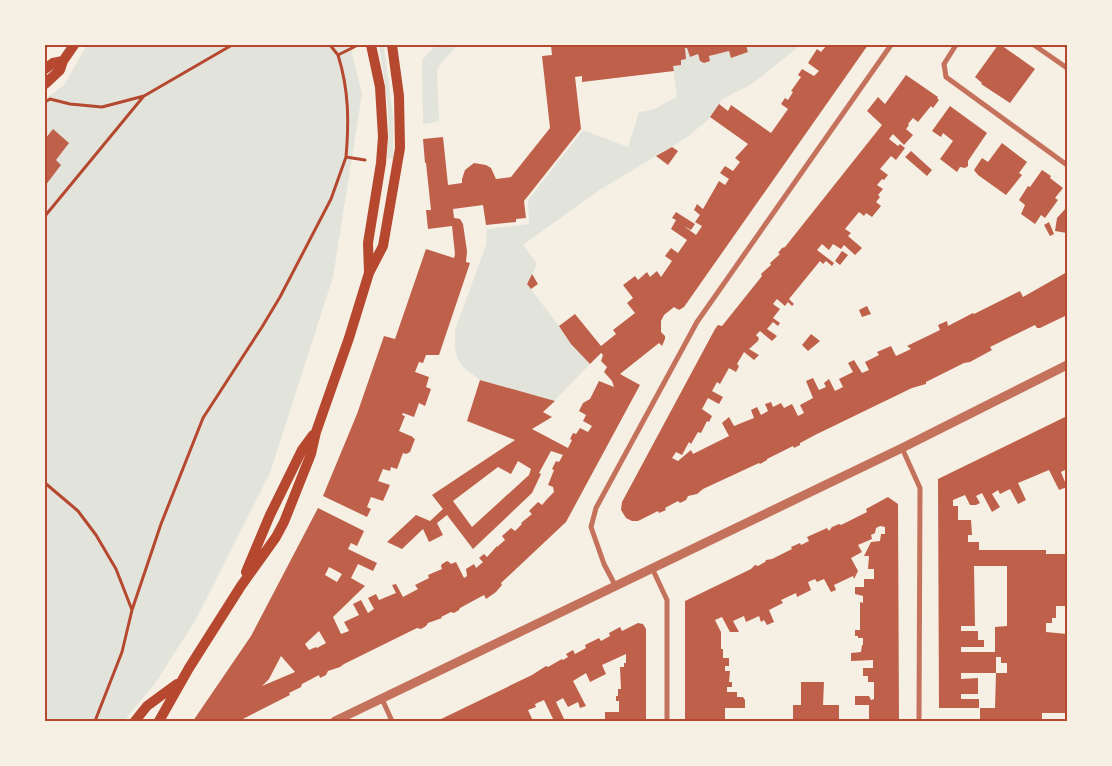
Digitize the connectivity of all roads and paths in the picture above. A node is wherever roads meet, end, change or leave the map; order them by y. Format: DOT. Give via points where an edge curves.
graph roads {
  1 [pos="74,45"];
  2 [pos="232,45"];
  3 [pos="330,45"];
  4 [pos="371,45"];
  5 [pos="392,45"];
  6 [pos="891,45"];
  7 [pos="956,45"];
  8 [pos="1034,45"];
  9 [pos="356,46"];
  10 [pos="338,55"];
  11 [pos="62,61"];
  12 [pos="1067,68"];
  13 [pos="45,69"];
  14 [pos="45,84"];
  15 [pos="144,96"];
  16 [pos="45,102"];
  17 [pos="346,157"];
  18 [pos="364,160"];
  19 [pos="1067,165"];
  20 [pos="45,216"];
  21 [pos="369,273"];
  22 [pos="1067,365"];
  23 [pos="316,432"];
  24 [pos="902,448"];
  25 [pos="45,483"];
  26 [pos="652,568"];
  27 [pos="614,585"];
  28 [pos="241,586"];
  29 [pos="132,610"];
  30 [pos="180,682"];
  31 [pos="382,699"];
  32 [pos="162,719"];
  33 [pos="95,721"];
  34 [pos="135,721"];
  35 [pos="335,721"];
  36 [pos="392,721"];
  37 [pos="667,721"];
  38 [pos="920,721"];
  1 -- 11 [label="main road"];
  2 -- 15 [label="path"];
  3 -- 10 [label="path"];
  4 -- 21 [label="main road" via="380,87 382,137 368,244"];
  5 -- 21 [label="main road" via="399,96 400,148 383,246"];
  6 -- 27 [label="street" via="697,322 596,508 591,527"];
  7 -- 19 [label="street" via="944,64 946,78"];
  8 -- 12 [label="street"];
  9 -- 10 [label="path"];
  10 -- 17 [label="path" via="348,98"];
  11 -- 13 [label="main road"];
  11 -- 14 [label="main road" via="60,70"];
  15 -- 16 [label="path" via="102,107 50,99"];
  15 -- 20 [label="path"];
  17 -- 18 [label="path"];
  17 -- 29 [label="path" via="330,199 280,296 204,418 161,524"];
  21 -- 23 [label="main road"];
  22 -- 24 [label="street"];
  23 -- 28 [label="main road" via="302,450 270,515"];
  23 -- 28 [label="main road" via="311,454 284,522"];
  24 -- 26 [label="street"];
  24 -- 38 [label="street" via="920,488"];
  25 -- 29 [label="path" via="78,511 96,534 116,570"];
  26 -- 27 [label="street"];
  26 -- 37 [label="street" via="666,600"];
  27 -- 31 [label="street"];
  28 -- 30 [label="main road"];
  29 -- 33 [label="path" via="122,652"];
  30 -- 32 [label="main road"];
  30 -- 34 [label="main road" via="147,706"];
  31 -- 35 [label="street"];
  31 -- 36 [label="street"];
}
